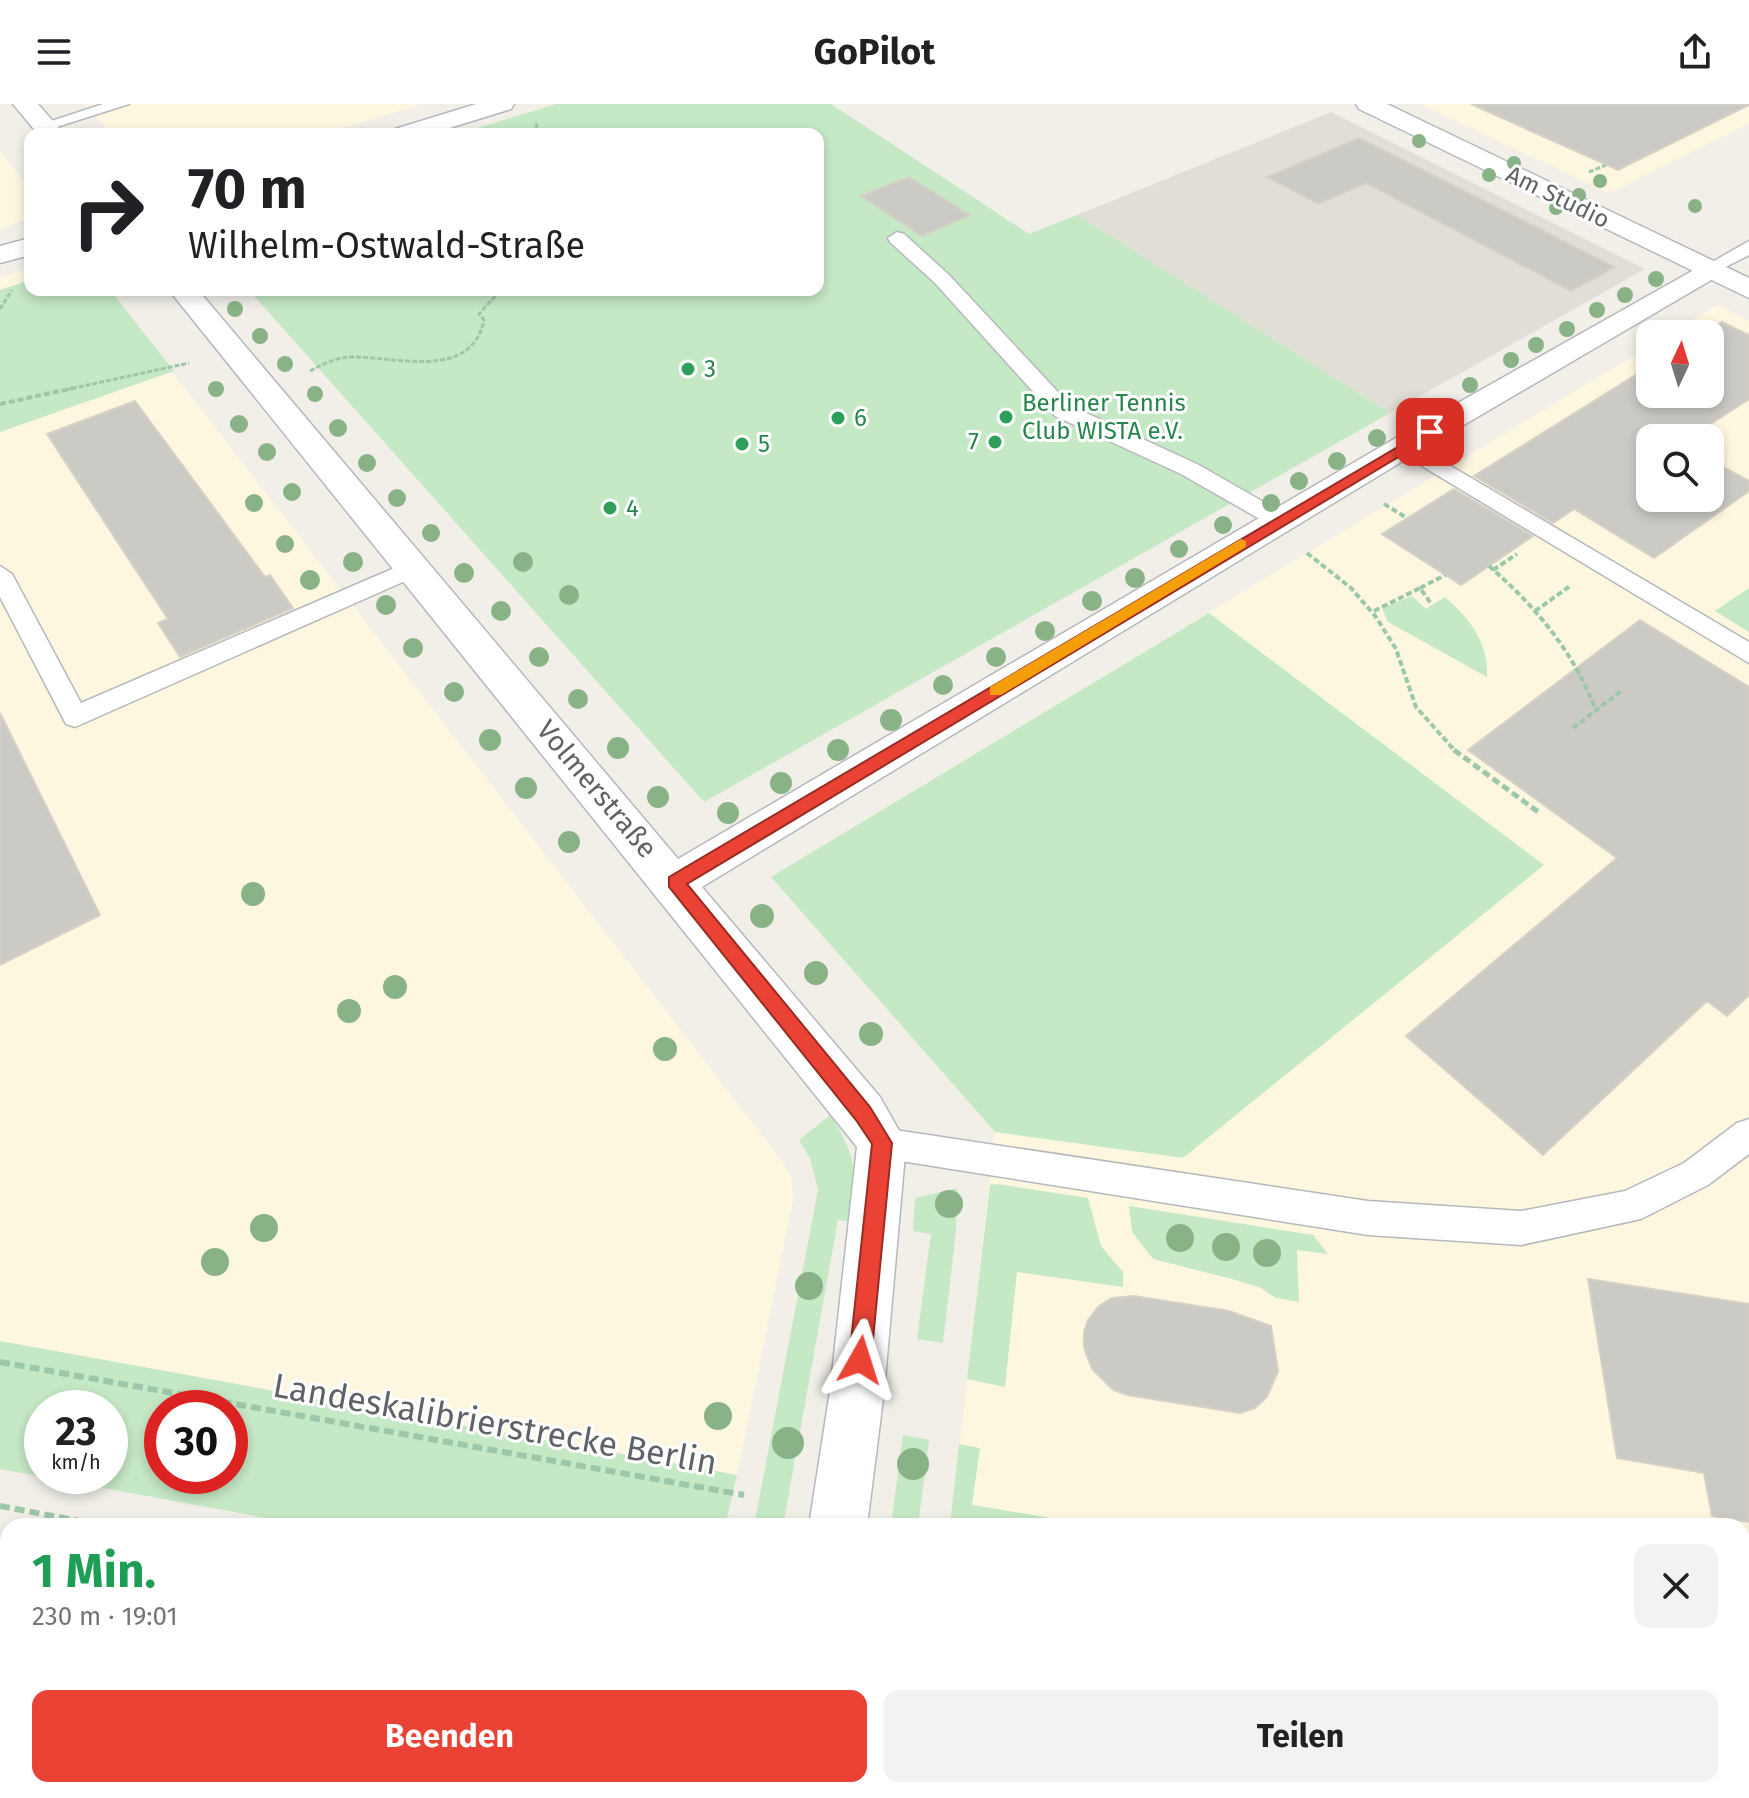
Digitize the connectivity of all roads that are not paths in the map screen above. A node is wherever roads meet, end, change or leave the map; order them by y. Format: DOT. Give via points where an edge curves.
graph roads {
  1 [pos="25,104"];
  2 [pos="121,104"];
  3 [pos="502,104"];
  4 [pos="1368,104"];
  5 [pos="45,128"];
  6 [pos="53,128"];
  7 [pos="424,128"];
  8 [pos="897,238"];
  9 [pos="1749,247"];
  10 [pos="24,248"];
  11 [pos="0,255"];
  12 [pos="1708,270"];
  13 [pos="1749,289"];
  14 [pos="188,296"];
  15 [pos="1405,446"];
  16 [pos="1291,535"];
  17 [pos="413,568"];
  18 [pos="0,574"];
  19 [pos="1749,654"];
  20 [pos="675,882"];
  21 [pos="1749,1134"];
  22 [pos="882,1143"];
  23 [pos="839,1518"];
  1 -- 5 [label="street"];
  2 -- 6 [label="lane"];
  3 -- 7 [label="street"];
  4 -- 12 [label="street, Am Studio"];
  8 -- 16 [label="lane" via="942,279 1063,411 1189,469"];
  9 -- 12 [label="lane"];
  10 -- 11 [label="street"];
  12 -- 13 [label="street, Am Studio"];
  12 -- 15 [label="street"];
  14 -- 17 [label="street, Volmerstraße"];
  15 -- 16 [label="street"];
  15 -- 19 [label="lane"];
  16 -- 20 [label="street"];
  17 -- 18 [label="lane" via="75,717"];
  17 -- 20 [label="street, Volmerstraße"];
  20 -- 22 [label="street, Volmerstraße"];
  21 -- 22 [label="lane" via="1696,1174 1629,1207 1521,1228 1368,1218"];
  22 -- 23 [label="street"];
}
